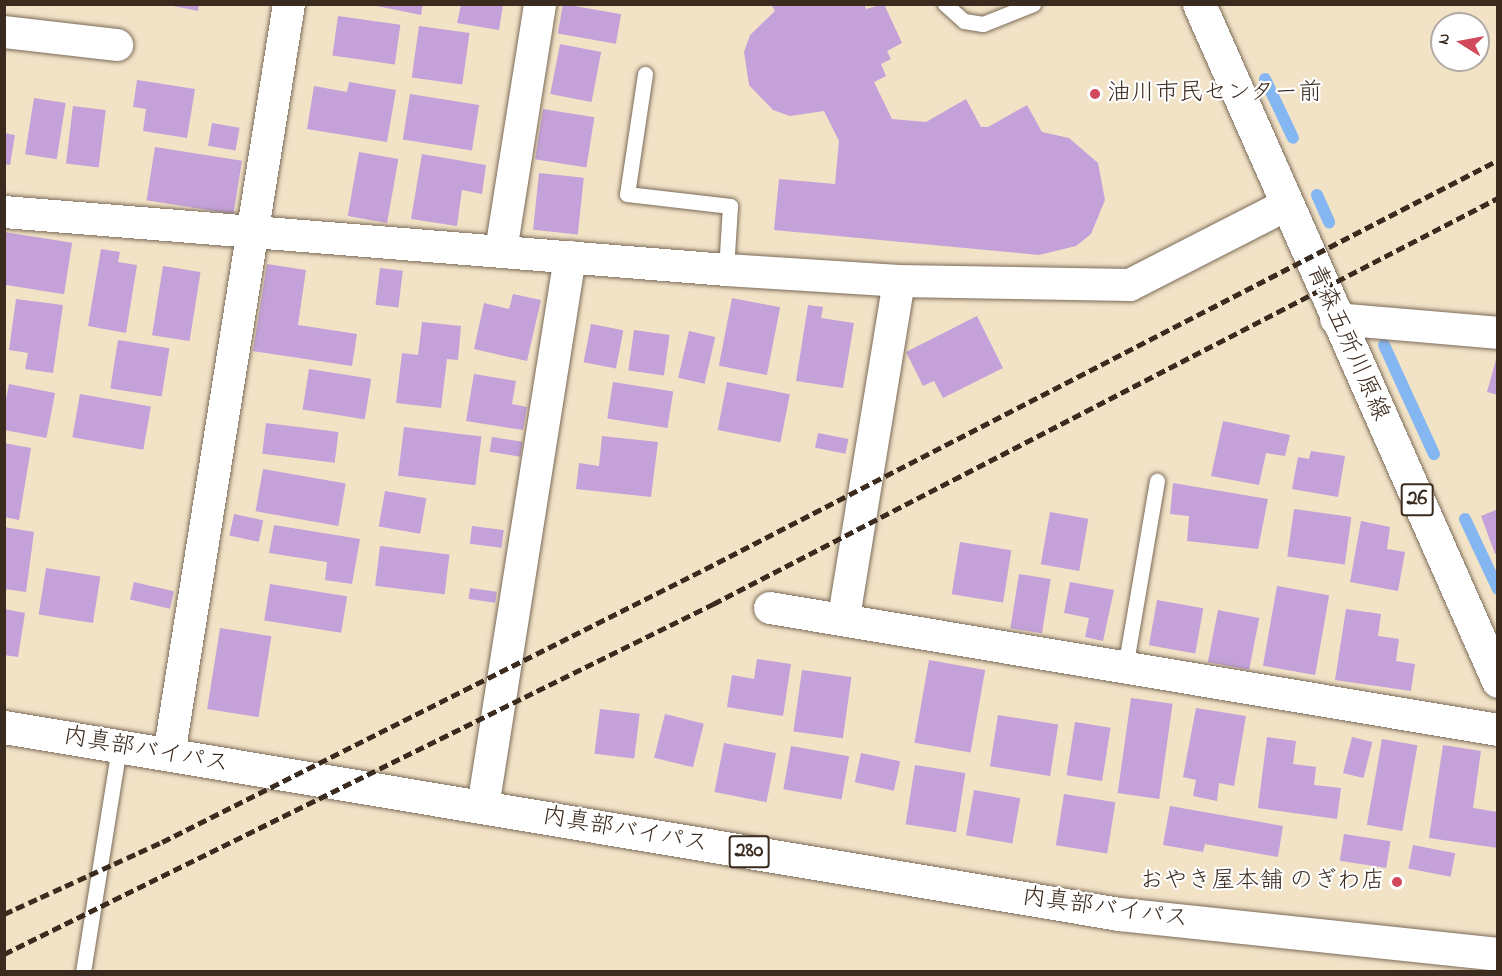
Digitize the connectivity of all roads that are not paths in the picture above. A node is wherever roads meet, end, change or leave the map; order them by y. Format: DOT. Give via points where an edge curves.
graph roads {
  1 [pos="289,4"];
  2 [pos="540,4"];
  3 [pos="945,4"];
  4 [pos="1032,4"];
  5 [pos="1199,4"];
  6 [pos="4,32"];
  7 [pos="117,45"];
  8 [pos="645,74"];
  9 [pos="1286,205"];
  10 [pos="4,212"];
  11 [pos="253,234"];
  12 [pos="501,251"];
  13 [pos="570,257"];
  14 [pos="726,270"];
  15 [pos="899,281"];
  16 [pos="1336,319"];
  17 [pos="1497,333"];
  18 [pos="1157,481"];
  19 [pos="770,608"];
  20 [pos="844,617"];
  21 [pos="1125,668"];
  22 [pos="1497,681"];
  23 [pos="4,727"];
  24 [pos="1497,730"];
  25 [pos="119,746"];
  26 [pos="169,755"];
  27 [pos="483,807"];
  28 [pos="1497,954"];
  29 [pos="83,972"];
  1 -- 11 [label="street"];
  2 -- 12 [label="street"];
  3 -- 4 [label="lane" via="964,21 982,24"];
  5 -- 9 [label="main road, 青森五所川原線 / 26"];
  6 -- 7 [label="street"];
  8 -- 14 [label="lane" via="627,194 730,206"];
  9 -- 15 [label="street" via="1130,285"];
  9 -- 16 [label="main road, 青森五所川原線 / 26"];
  10 -- 11 [label="street"];
  11 -- 12 [label="street"];
  11 -- 26 [label="street"];
  12 -- 13 [label="street"];
  13 -- 14 [label="street"];
  13 -- 27 [label="street"];
  14 -- 15 [label="street"];
  15 -- 20 [label="street"];
  16 -- 17 [label="street"];
  16 -- 22 [label="main road, 青森五所川原線 / 26"];
  18 -- 21 [label="lane"];
  19 -- 20 [label="street"];
  20 -- 21 [label="street"];
  21 -- 24 [label="street"];
  23 -- 25 [label="main road, 内真部バイパス / 280"];
  25 -- 26 [label="main road, 内真部バイパス / 280"];
  25 -- 29 [label="lane"];
  26 -- 27 [label="main road, 内真部バイパス / 280"];
  27 -- 28 [label="main road, 内真部バイパス / 280" via="1119,914"];
}
